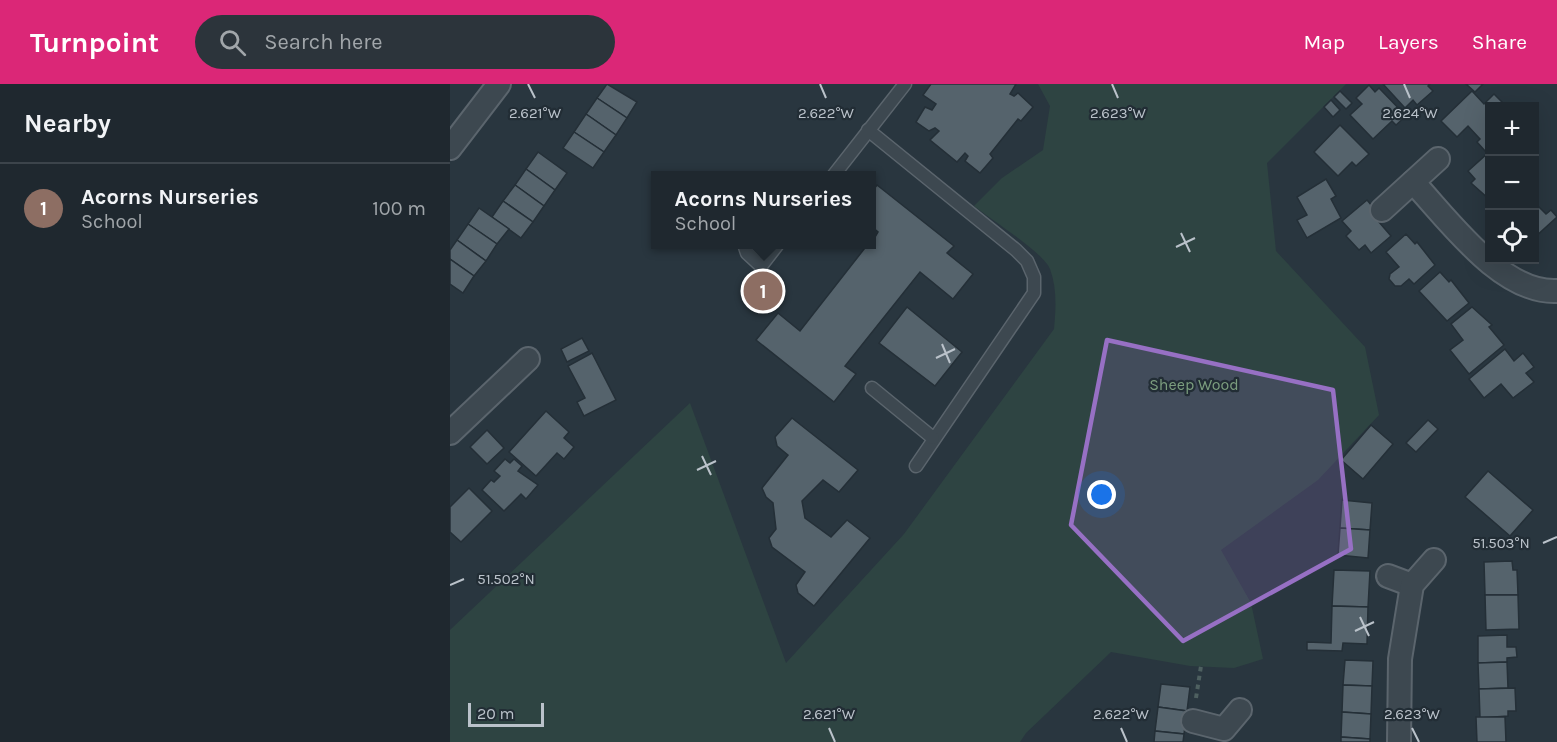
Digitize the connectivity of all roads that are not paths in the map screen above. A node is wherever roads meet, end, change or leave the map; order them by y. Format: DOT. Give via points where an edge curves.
graph roads {
  1 [pos="499,84"];
  2 [pos="905,84"];
  3 [pos="868,130"];
  4 [pos="450,148"];
  5 [pos="1438,159"];
  6 [pos="837,171"];
  7 [pos="1413,182"];
  8 [pos="1382,210"];
  9 [pos="746,249"];
  10 [pos="774,249"];
  11 [pos="1557,291"];
  12 [pos="528,359"];
  13 [pos="872,388"];
  14 [pos="450,434"];
  15 [pos="933,438"];
  16 [pos="916,466"];
  17 [pos="1434,560"];
  18 [pos="1388,576"];
  19 [pos="1412,585"];
  20 [pos="1240,710"];
  21 [pos="1193,721"];
  22 [pos="1223,736"];
  23 [pos="1399,742"];
  1 -- 4 [label="street"];
  2 -- 3 [label="lane"];
  3 -- 6 [label="lane"];
  3 -- 15 [label="lane" via="1002,237 1027,261 1034,278 1034,293"];
  5 -- 7 [label="street"];
  7 -- 8 [label="street"];
  7 -- 11 [label="street" via="1495,269 1522,284"];
  9 -- 10 [label="lane" via="761,266"];
  12 -- 14 [label="street"];
  13 -- 15 [label="lane"];
  15 -- 16 [label="lane"];
  17 -- 19 [label="street"];
  18 -- 19 [label="street"];
  19 -- 23 [label="street" via="1400,659"];
  20 -- 22 [label="street"];
  21 -- 22 [label="street"];
}
